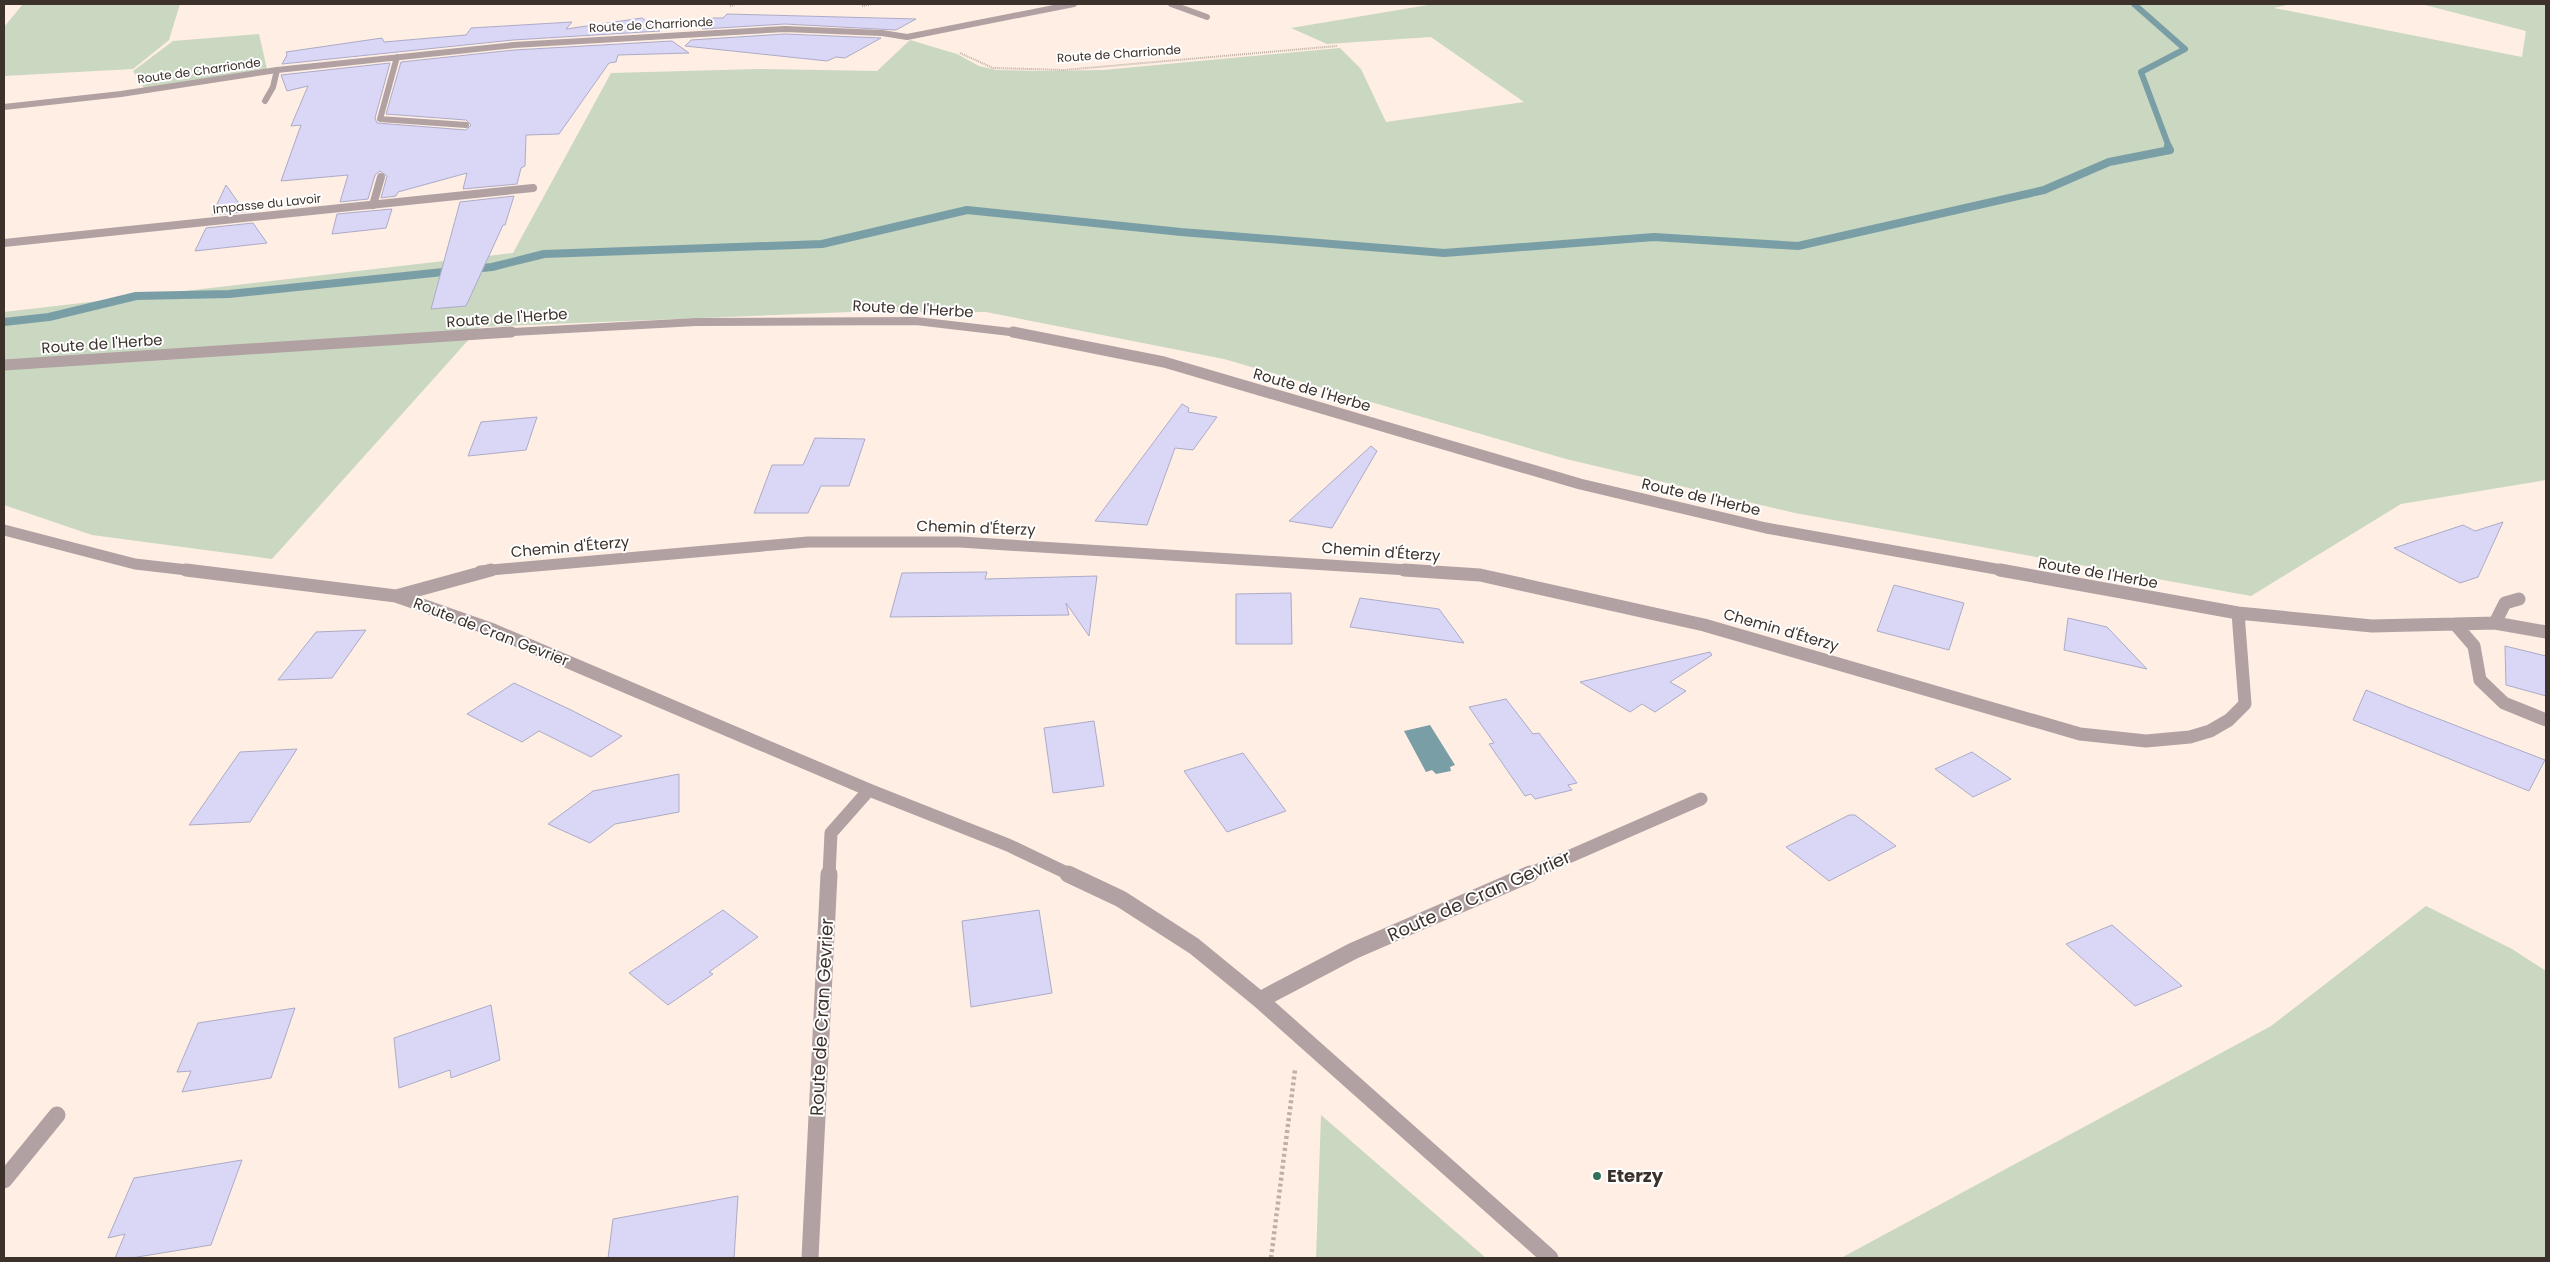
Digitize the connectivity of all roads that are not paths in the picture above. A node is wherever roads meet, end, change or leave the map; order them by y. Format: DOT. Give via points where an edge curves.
graph roads {
  1 [pos="1074,4"];
  2 [pos="1171,4"];
  3 [pos="1207,17"];
  4 [pos="397,57"];
  5 [pos="278,70"];
  6 [pos="265,101"];
  7 [pos="4,107"];
  8 [pos="466,125"];
  9 [pos="381,177"];
  10 [pos="533,188"];
  11 [pos="373,205"];
  12 [pos="4,243"];
  13 [pos="4,365"];
  14 [pos="4,530"];
  15 [pos="396,596"];
  16 [pos="2519,599"];
  17 [pos="2238,613"];
  18 [pos="2495,623"];
  19 [pos="2455,624"];
  20 [pos="2546,632"];
  21 [pos="2546,720"];
  22 [pos="869,790"];
  23 [pos="1700,799"];
  24 [pos="1260,1000"];
  25 [pos="58,1115"];
  26 [pos="4,1180"];
  27 [pos="810,1258"];
  28 [pos="1550,1258"];
  1 -- 4 [label="street, Route de Charrionde" via="907,36 821,30 757,30 618,37"];
  2 -- 3 [label="street"];
  4 -- 5 [label="street, Route de Charrionde"];
  4 -- 8 [label="street" via="380,119"];
  5 -- 6 [label="street"];
  5 -- 7 [label="street, Route de Charrionde" via="121,94"];
  9 -- 11 [label="street"];
  10 -- 11 [label="street, Impasse du Lavoir"];
  11 -- 12 [label="street, Impasse du Lavoir"];
  13 -- 17 [label="street, Route de l'Herbe" via="696,322 907,321 1007,331 1164,362 1580,484 1766,528"];
  14 -- 15 [label="street, Route de Cran Gevrier" via="135,564"];
  15 -- 17 [label="street, Chemin d'Éterzy" via="482,571 808,542 960,542 1480,575 1704,625 2080,734 2144,742 2195,738 2233,719 2245,704"];
  15 -- 22 [label="street, Route de Cran Gevrier" via="493,630"];
  16 -- 18 [label="street" via="2505,603"];
  17 -- 19 [label="street, Route de l'Herbe" via="2372,626"];
  18 -- 19 [label="street, Route de l'Herbe"];
  18 -- 20 [label="street, Route de l'Herbe"];
  19 -- 21 [label="street" via="2474,646 2480,680 2504,703"];
  22 -- 24 [label="street, Route de Cran Gevrier" via="1008,846 1121,899 1194,946"];
  22 -- 27 [label="street, Route de Cran Gevrier" via="831,833"];
  23 -- 24 [label="street, Route de Cran Gevrier" via="1353,951"];
  24 -- 28 [label="street, Route de Cran Gevrier"];
  25 -- 26 [label="street"];
}
